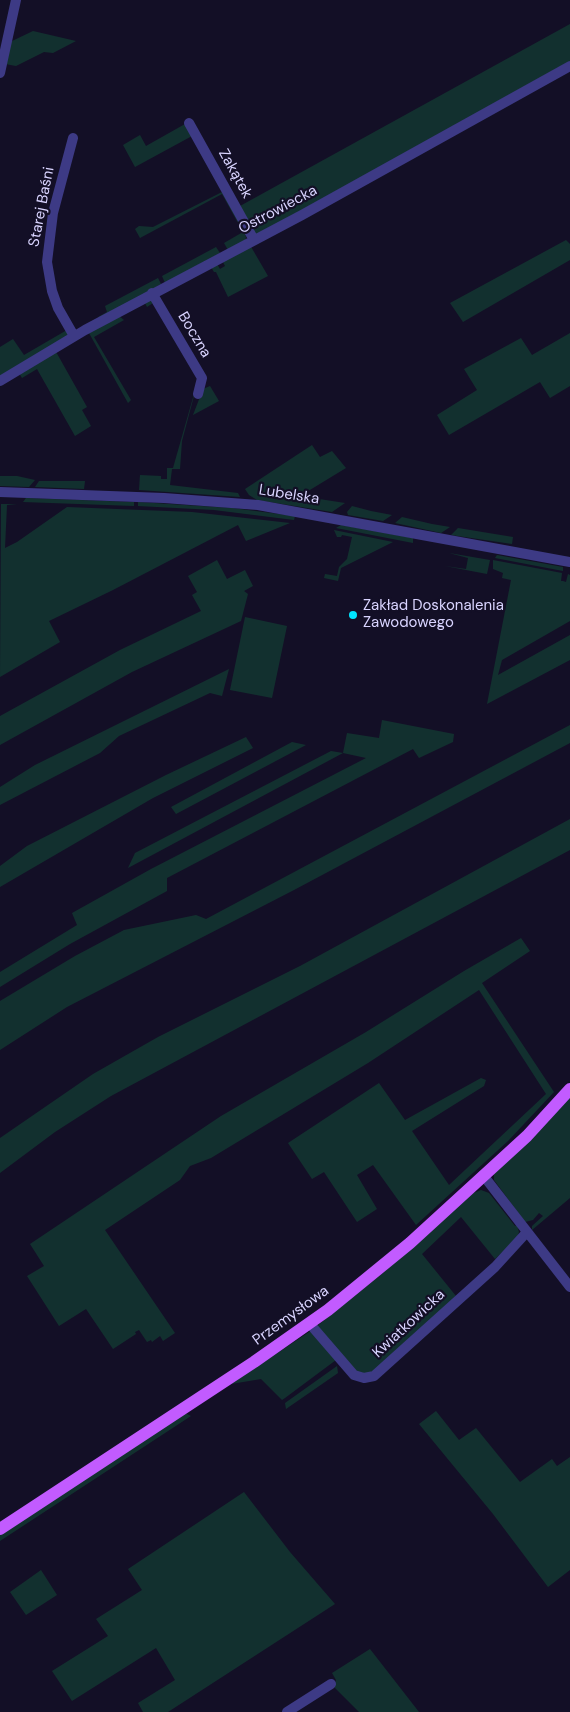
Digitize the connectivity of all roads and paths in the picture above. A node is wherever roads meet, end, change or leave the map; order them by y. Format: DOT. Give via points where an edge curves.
graph roads {
  1 [pos="16,0"];
  2 [pos="570,66"];
  3 [pos="0,73"];
  4 [pos="189,123"];
  5 [pos="73,138"];
  6 [pos="254,240"];
  7 [pos="152,293"];
  8 [pos="74,336"];
  9 [pos="0,381"];
  10 [pos="198,394"];
  11 [pos="0,492"];
  12 [pos="570,562"];
  13 [pos="570,1089"];
  14 [pos="483,1175"];
  15 [pos="527,1232"];
  16 [pos="570,1286"];
  17 [pos="310,1324"];
  18 [pos="0,1529"];
  19 [pos="331,1684"];
  20 [pos="287,1712"];
  1 -- 3 [label="street"];
  2 -- 6 [label="street, Ostrowiecka"];
  4 -- 6 [label="street, Zakątek"];
  5 -- 8 [label="street, Starej Baśni" via="53,213 47,262 58,308"];
  6 -- 7 [label="street, Ostrowiecka"];
  7 -- 8 [label="street, Ostrowiecka"];
  7 -- 10 [label="street, Boczna" via="202,378"];
  8 -- 9 [label="street, Ostrowiecka"];
  11 -- 12 [label="street, Lubelska" via="164,498 258,506"];
  13 -- 14 [label="main road, Przemysłowa" via="527,1136"];
  14 -- 15 [label="street"];
  14 -- 17 [label="main road, Przemysłowa" via="396,1255"];
  15 -- 16 [label="street"];
  15 -- 17 [label="street, Kwiatkowicka" via="495,1267 374,1376 364,1378 354,1374"];
  17 -- 18 [label="main road, Przemysłowa"];
  19 -- 20 [label="street"];
}
